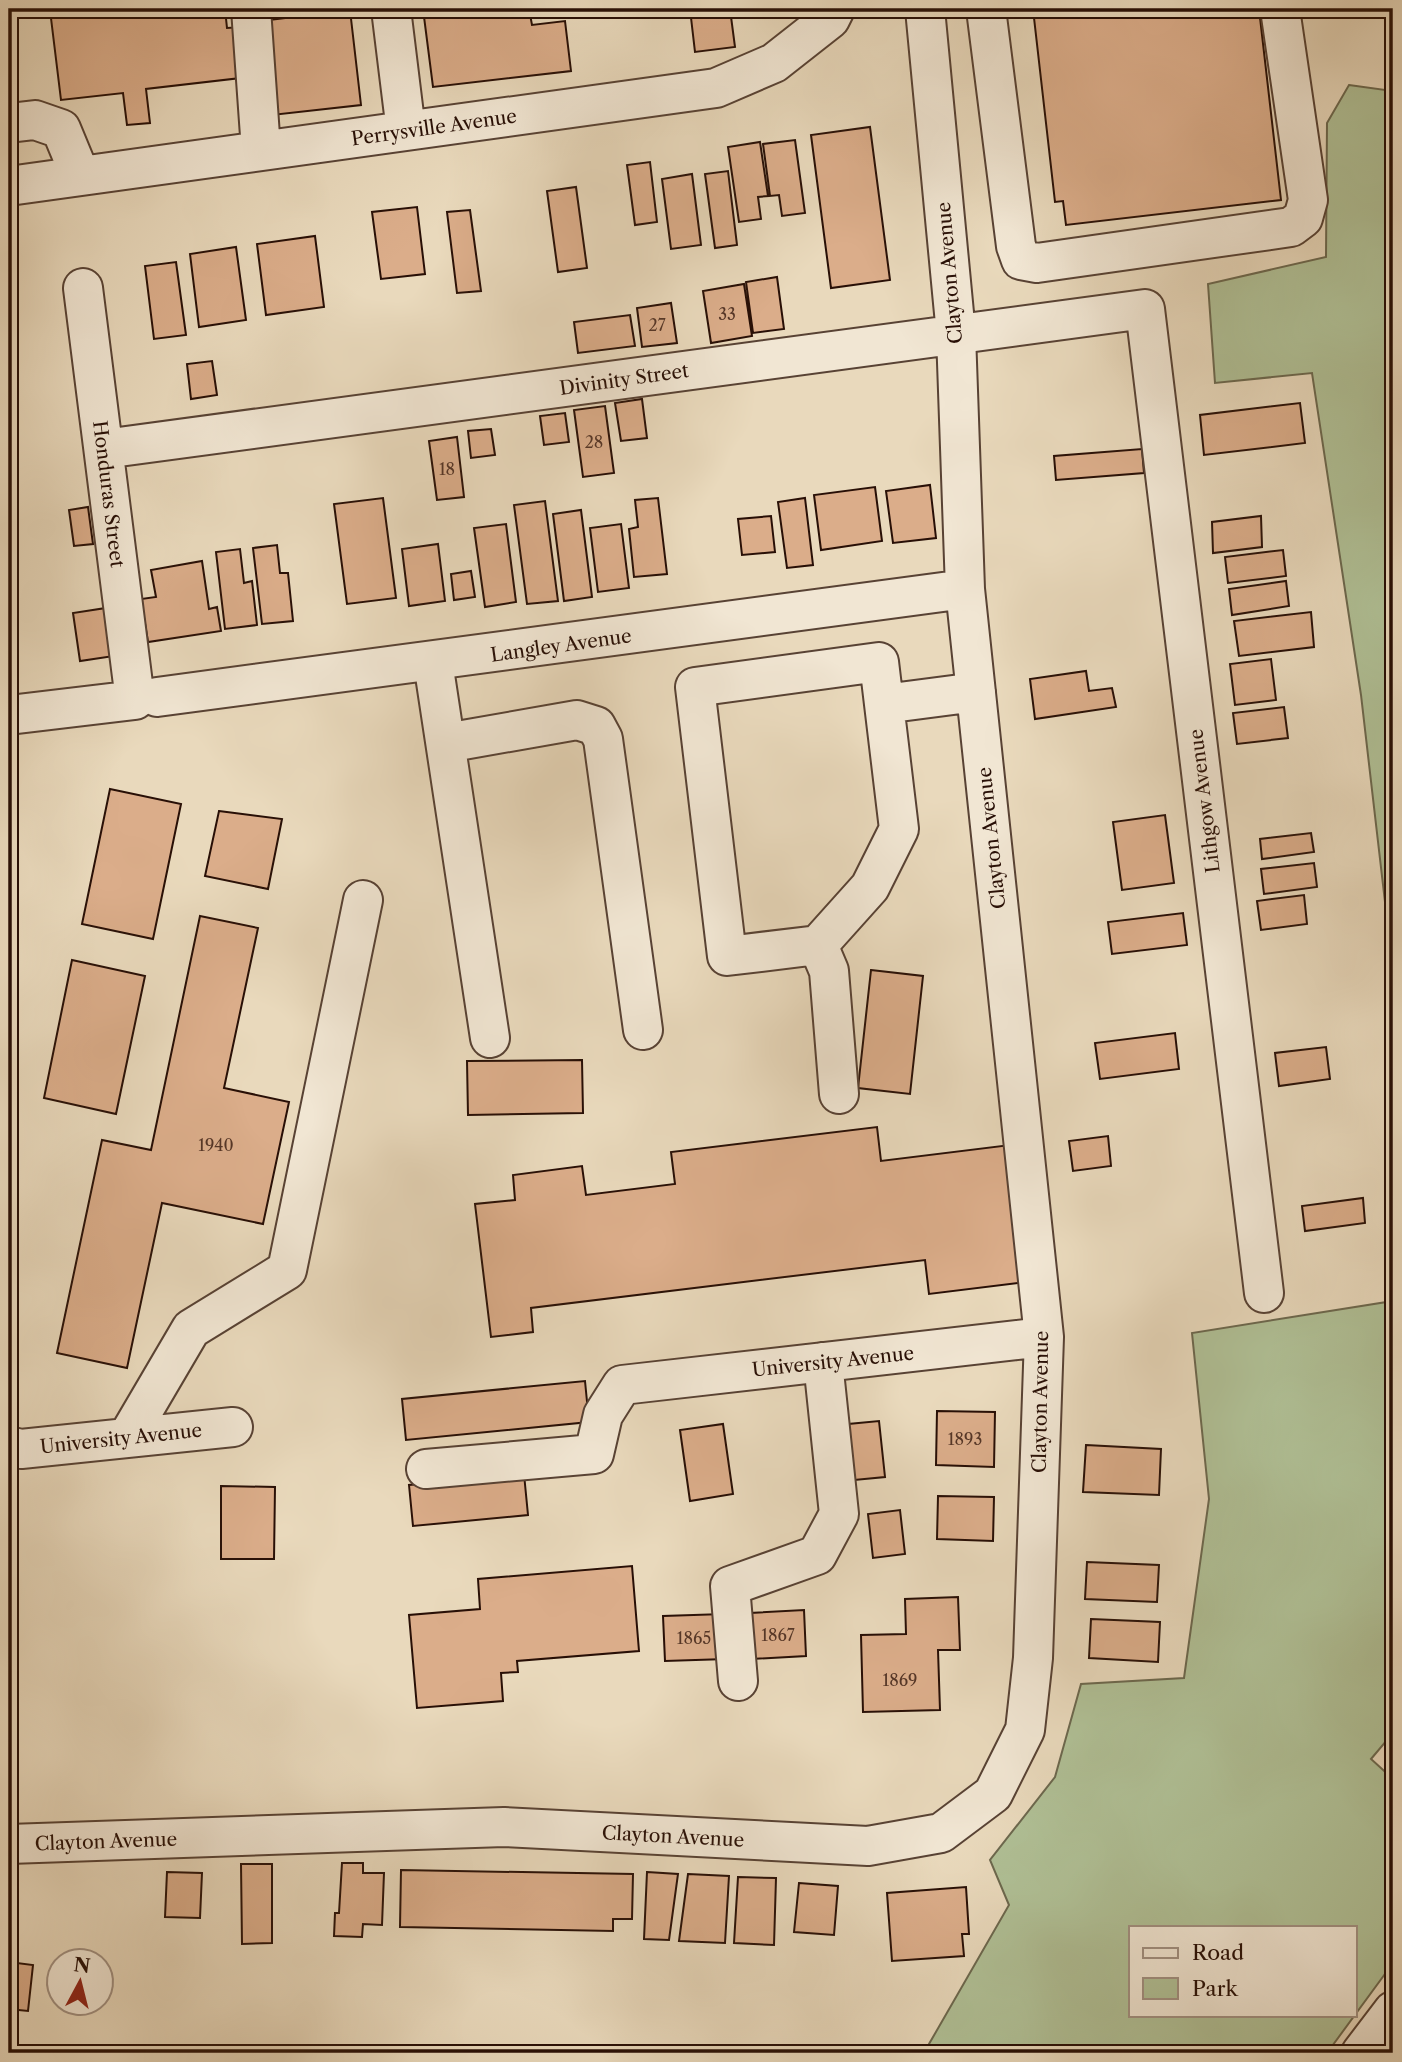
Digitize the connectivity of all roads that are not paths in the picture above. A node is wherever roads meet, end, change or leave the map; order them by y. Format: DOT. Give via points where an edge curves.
graph roads {
  1 [pos="251,9"];
  2 [pos="391,9"];
  3 [pos="835,9"];
  4 [pos="925,9"];
  5 [pos="986,9"];
  6 [pos="1280,9"];
  7 [pos="9,123"];
  8 [pos="405,131"];
  9 [pos="261,150"];
  10 [pos="80,175"];
  11 [pos="9,186"];
  12 [pos="83,288"];
  13 [pos="1145,309"];
  14 [pos="956,334"];
  15 [pos="104,449"];
  16 [pos="965,589"];
  17 [pos="433,662"];
  18 [pos="976,692"];
  19 [pos="146,698"];
  20 [pos="884,704"];
  21 [pos="9,715"];
  22 [pos="446,744"];
  23 [pos="363,900"];
  24 [pos="818,945"];
  25 [pos="643,1030"];
  26 [pos="490,1038"];
  27 [pos="839,1094"];
  28 [pos="1264,1293"];
  29 [pos="1044,1337"];
  30 [pos="823,1362"];
  31 [pos="233,1427"];
  32 [pos="127,1438"];
  33 [pos="9,1446"];
  34 [pos="426,1469"];
  35 [pos="738,1681"];
  36 [pos="9,1844"];
  37 [pos="1393,2011"];
  38 [pos="1361,2053"];
  1 -- 9 [label="street"];
  2 -- 8 [label="street"];
  3 -- 8 [label="street, Perrysville Avenue" via="830,19 774,63 716,88"];
  4 -- 14 [label="street, Clayton Avenue"];
  5 -- 6 [label="street" via="1016,246 1021,260 1037,263 1291,227 1303,218 1308,200"];
  7 -- 10 [label="street" via="36,120 61,129"];
  8 -- 9 [label="street, Perrysville Avenue"];
  9 -- 10 [label="street, Perrysville Avenue"];
  10 -- 11 [label="street, Perrysville Avenue"];
  12 -- 15 [label="street, Honduras Street"];
  13 -- 14 [label="street, Divinity Street"];
  13 -- 28 [label="street, Lithgow Avenue"];
  14 -- 15 [label="street, Divinity Street"];
  14 -- 16 [label="street, Clayton Avenue"];
  15 -- 19 [label="street, Honduras Street"];
  16 -- 17 [label="street, Langley Avenue"];
  16 -- 18 [label="street, Clayton Avenue"];
  17 -- 19 [label="street, Langley Avenue"];
  17 -- 22 [label="street"];
  18 -- 20 [label="street"];
  18 -- 29 [label="street, Clayton Avenue"];
  19 -- 21 [label="street, Langley Avenue"];
  20 -- 24 [label="street" via="899,829 870,887"];
  20 -- 24 [label="street" via="879,662 695,687 727,956"];
  22 -- 25 [label="street" via="577,720 596,726 603,739"];
  22 -- 26 [label="street"];
  23 -- 32 [label="street" via="286,1270 191,1329"];
  24 -- 27 [label="street" via="829,971"];
  29 -- 30 [label="street, University Avenue"];
  29 -- 36 [label="street, Clayton Avenue" via="1033,1658 1026,1730 993,1794 941,1833 868,1846 504,1827"];
  30 -- 34 [label="street, University Avenue" via="622,1385 603,1415 594,1454"];
  30 -- 35 [label="street" via="839,1514 817,1555 730,1586"];
  31 -- 32 [label="street, University Avenue"];
  32 -- 33 [label="street, University Avenue"];
  37 -- 38 [label="street"];
}
